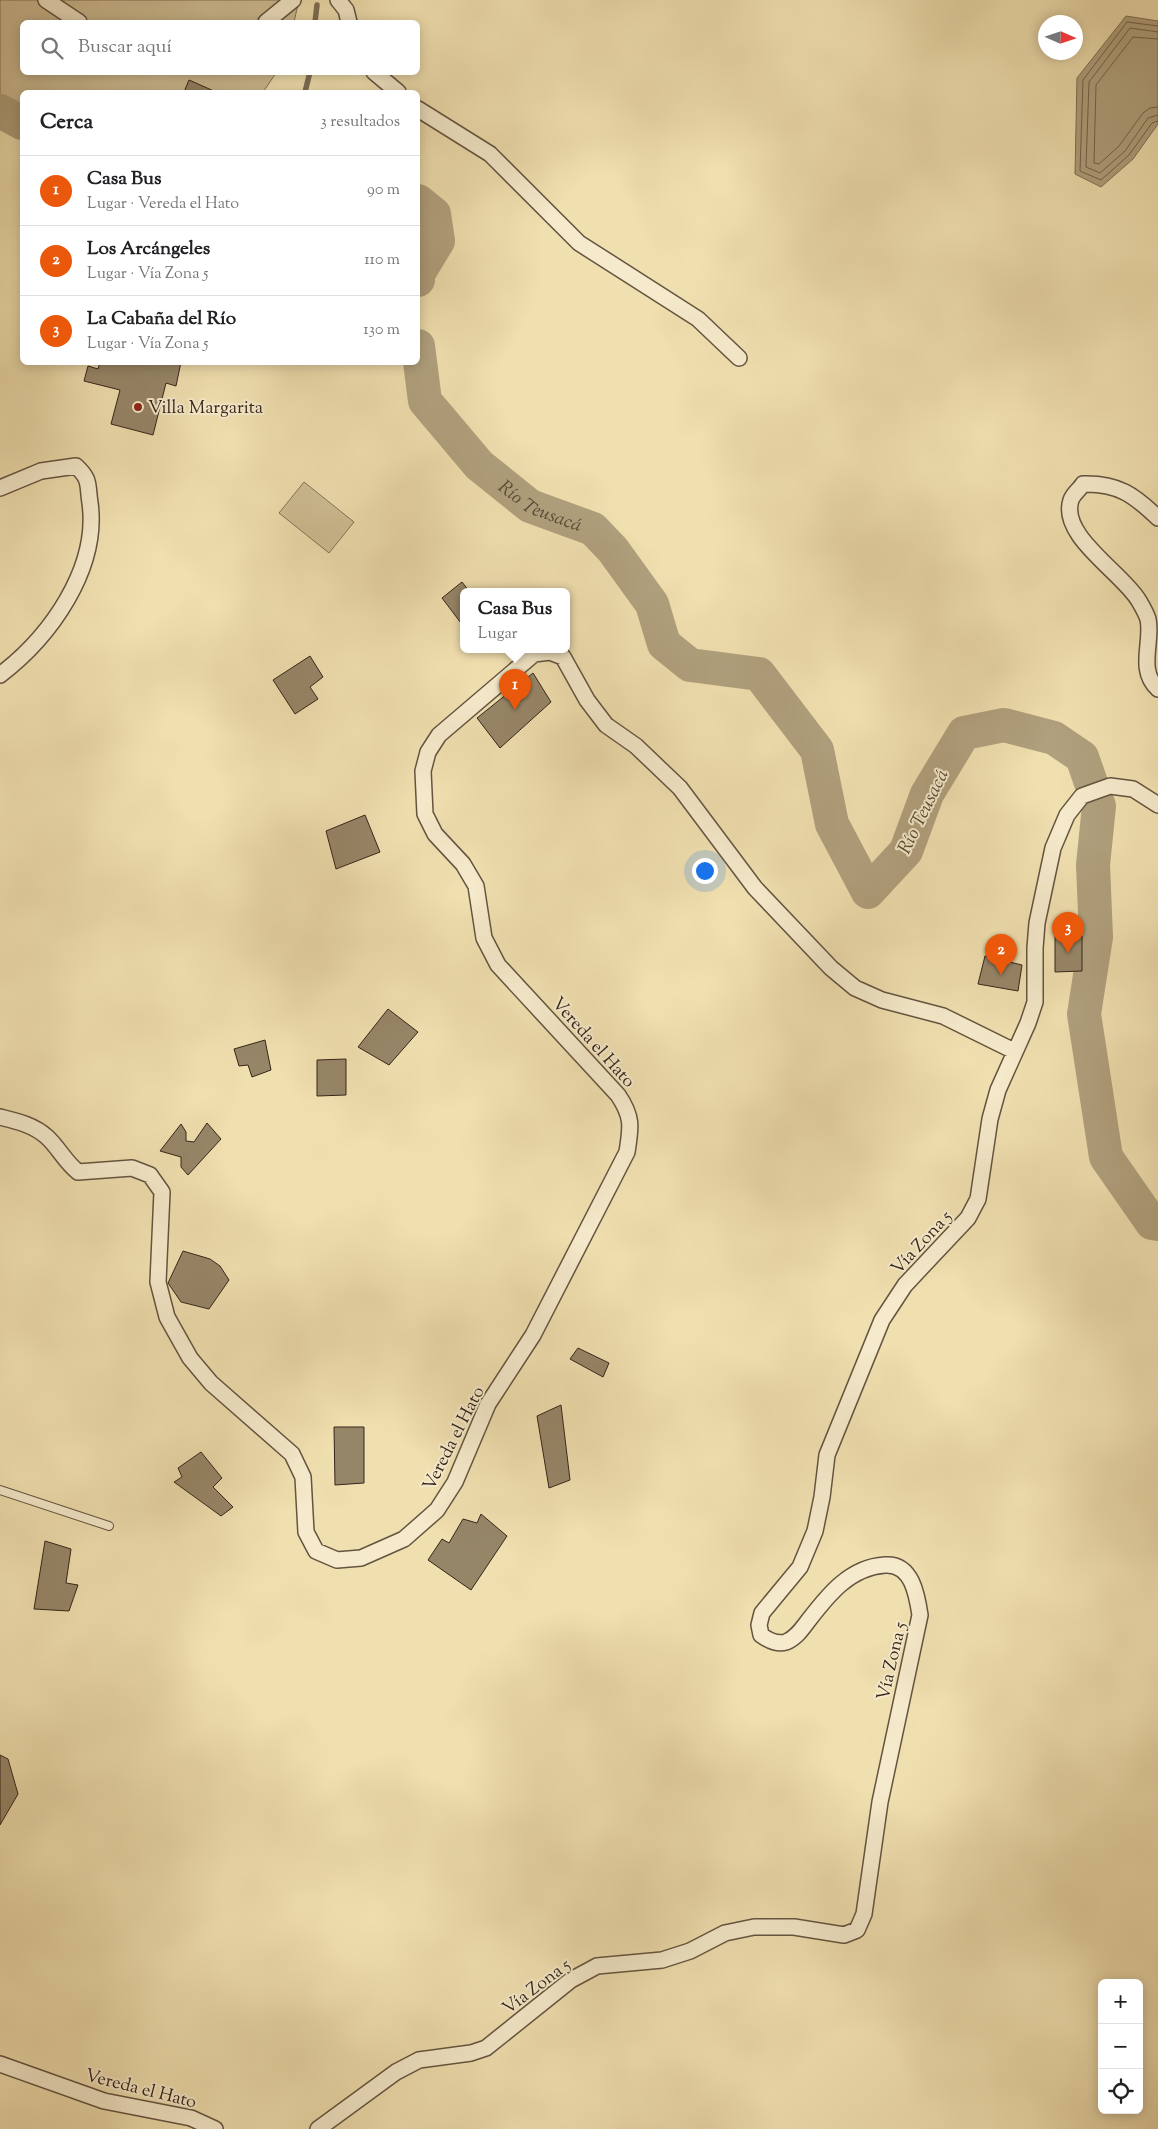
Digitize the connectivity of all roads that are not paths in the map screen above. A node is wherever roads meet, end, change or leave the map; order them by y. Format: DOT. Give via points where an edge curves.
graph roads {
  1 [pos="46,0"];
  2 [pos="294,0"];
  3 [pos="338,0"];
  4 [pos="76,20"];
  5 [pos="269,20"];
  6 [pos="348,20"];
  7 [pos="378,75"];
  8 [pos="396,90"];
  9 [pos="420,110"];
  10 [pos="739,358"];
  11 [pos="0,488"];
  12 [pos="1158,518"];
  13 [pos="542,653"];
  14 [pos="553,653"];
  15 [pos="0,675"];
  16 [pos="1158,688"];
  17 [pos="1158,805"];
  18 [pos="1014,1051"];
  19 [pos="0,1117"];
  20 [pos="0,1490"];
  21 [pos="109,1526"];
  22 [pos="0,2064"];
  23 [pos="215,2129"];
  24 [pos="318,2129"];
  1 -- 4 [label="street"];
  2 -- 5 [label="street"];
  3 -- 6 [label="street"];
  7 -- 8 [label="street"];
  9 -- 10 [label="street" via="490,154 578,243 698,319"];
  11 -- 15 [label="street" via="41,471 76,466 86,476 91,513 88,544 80,574 53,622 30,650"];
  12 -- 16 [label="street" via="1136,497 1099,484 1083,484 1072,499 1070,518 1078,534 1138,600 1148,619 1146,664 1152,684"];
  13 -- 19 [label="street, Vereda el Hato" via="534,654 439,735 428,752 423,771 425,814 435,834 463,864 476,886 484,938 498,965 618,1095 628,1110 631,1131 627,1152 533,1336 488,1404 456,1482 437,1510 404,1539 361,1558 337,1560 316,1552 306,1532 303,1477 292,1454 211,1384 190,1358 167,1317 158,1282 162,1192 150,1175 132,1168 78,1172 47,1136 26,1124"];
  14 -- 18 [label="street, Vereda el Hato" via="563,657 587,700 606,725 636,746 680,788 755,888 855,988 882,1000 943,1016"];
  17 -- 18 [label="street, Vía Zona 5" via="1133,789 1110,786 1082,796 1067,815 1053,848 1037,923 1035,1002"];
  18 -- 24 [label="street, Vía Zona 5" via="990,1119 978,1199 968,1218 905,1286 882,1320 827,1455 815,1531 800,1567 762,1613 759,1625 761,1635 770,1641 785,1642 797,1635 828,1596 852,1574 871,1566 891,1564 907,1573 917,1593 920,1615 880,1802 864,1914 857,1930 844,1935 794,1927 754,1927 725,1933 690,1951 662,1960 597,1966 571,1980 486,2048 419,2060 396,2072"];
  20 -- 21 [label="lane"];
  22 -- 23 [label="street, Vereda el Hato" via="104,2101 191,2118"];
}
